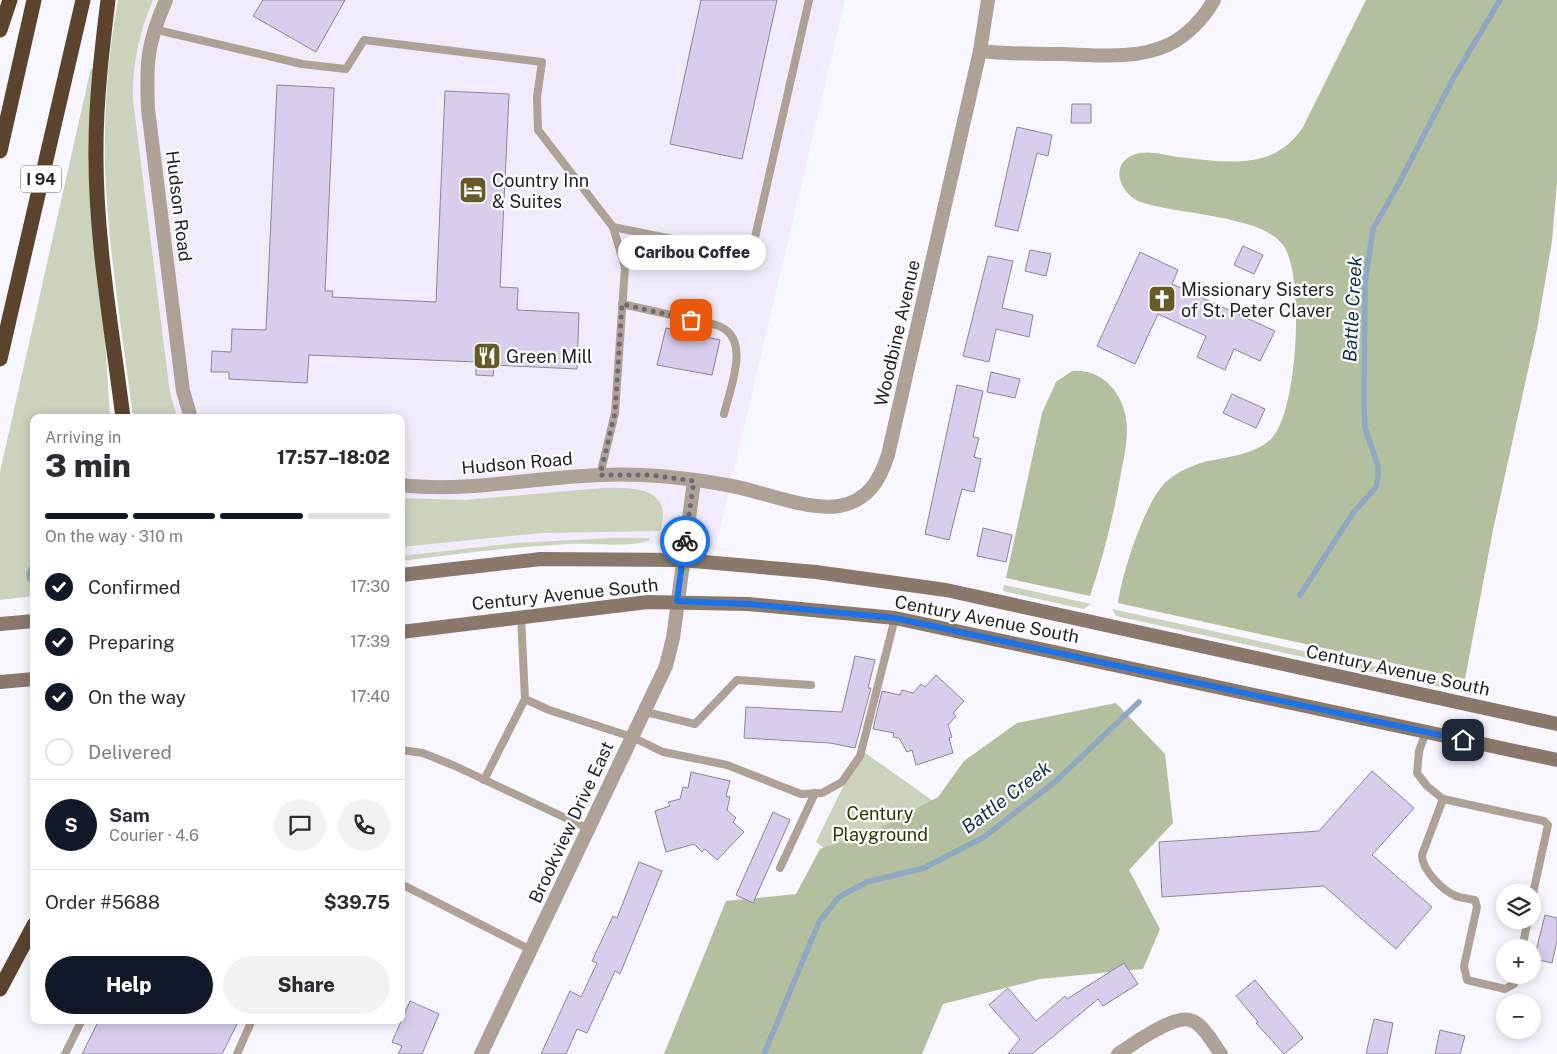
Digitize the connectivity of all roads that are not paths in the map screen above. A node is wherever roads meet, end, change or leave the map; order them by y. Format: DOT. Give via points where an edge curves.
graph roads {
  1 [pos="10,0"];
  2 [pos="34,0"];
  3 [pos="83,0"];
  4 [pos="108,0"];
  5 [pos="166,0"];
  6 [pos="809,0"];
  7 [pos="988,0"];
  8 [pos="1214,0"];
  9 [pos="153,29"];
  10 [pos="0,30"];
  11 [pos="980,51"];
  12 [pos="0,151"];
  13 [pos="612,226"];
  14 [pos="622,304"];
  15 [pos="0,359"];
  16 [pos="123,414"];
  17 [pos="190,414"];
  18 [pos="724,414"];
  19 [pos="600,475"];
  20 [pos="694,481"];
  21 [pos="405,485"];
  22 [pos="682,560"];
  23 [pos="405,575"];
  24 [pos="677,601"];
  25 [pos="521,616"];
  26 [pos="895,618"];
  27 [pos="30,621"];
  28 [pos="0,624"];
  29 [pos="405,631"];
  30 [pos="30,679"];
  31 [pos="0,682"];
  32 [pos="811,685"];
  33 [pos="525,699"];
  34 [pos="646,712"];
  35 [pos="1557,724"];
  36 [pos="1426,732"];
  37 [pos="632,737"];
  38 [pos="405,751"];
  39 [pos="1557,760"];
  40 [pos="484,780"];
  41 [pos="815,793"];
  42 [pos="1442,799"];
  43 [pos="589,829"];
  44 [pos="780,868"];
  45 [pos="1535,884"];
  46 [pos="405,886"];
  47 [pos="30,932"];
  48 [pos="531,950"];
  49 [pos="1514,984"];
  50 [pos="0,990"];
  51 [pos="80,1024"];
  52 [pos="250,1024"];
  53 [pos="64,1054"];
  54 [pos="237,1054"];
  55 [pos="482,1054"];
  56 [pos="1118,1054"];
  57 [pos="1221,1054"];
  1 -- 10 [label="highway"];
  2 -- 12 [label="highway, I 94"];
  3 -- 15 [label="highway, I 94"];
  4 -- 16 [label="highway" via="100,60 96,149 102,242"];
  5 -- 9 [label="street, Hudson Road"];
  6 -- 13 [label="lane" via="751,255"];
  7 -- 11 [label="street, Woodbine Avenue"];
  8 -- 11 [label="street" via="1200,21 1184,36 1167,46 1145,52 1120,55"];
  9 -- 13 [label="lane" via="302,64 346,70 364,40 542,62 536,97 538,130"];
  9 -- 17 [label="street, Hudson Road" via="146,63 148,109 183,391"];
  11 -- 20 [label="street, Woodbine Avenue" via="888,455 878,480 859,499 832,507"];
  13 -- 14 [label="lane" via="625,267"];
  14 -- 18 [label="lane" via="716,325 733,336 737,358"];
  14 -- 19 [label="lane" via="615,413"];
  19 -- 20 [label="street, Hudson Road" via="650,475"];
  19 -- 21 [label="street, Hudson Road" via="455,487"];
  20 -- 22 [label="street"];
  22 -- 23 [label="main road, Century Avenue South" via="541,559"];
  22 -- 24 [label="street"];
  22 -- 35 [label="main road, Century Avenue South" via="816,572 946,590"];
  24 -- 25 [label="main road, Century Avenue South"];
  24 -- 26 [label="main road, Century Avenue South" via="748,604"];
  24 -- 34 [label="street, Brookview Drive East" via="669,657"];
  25 -- 29 [label="main road, Century Avenue South"];
  25 -- 33 [label="lane"];
  26 -- 36 [label="main road, Century Avenue South"];
  26 -- 41 [label="lane" via="860,756 842,782"];
  27 -- 28 [label="main road"];
  30 -- 31 [label="main road"];
  32 -- 34 [label="lane" via="737,680 695,724"];
  33 -- 37 [label="lane"];
  33 -- 40 [label="lane"];
  34 -- 37 [label="street, Brookview Drive East"];
  36 -- 39 [label="main road, Century Avenue South"];
  36 -- 42 [label="lane" via="1419,751 1417,773"];
  37 -- 41 [label="lane" via="663,752 727,765 801,794"];
  37 -- 43 [label="street, Brookview Drive East"];
  38 -- 40 [label="lane" via="423,753"];
  40 -- 43 [label="lane"];
  41 -- 44 [label="lane"];
  42 -- 45 [label="lane" via="1544,821 1548,825"];
  42 -- 49 [label="lane" via="1422,861 1439,883 1456,896 1475,900 1477,907 1464,966 1467,980 1505,989"];
  43 -- 48 [label="street, Brookview Drive East"];
  46 -- 48 [label="lane"];
  47 -- 50 [label="highway"];
  48 -- 55 [label="street, Brookview Drive East"];
  51 -- 53 [label="lane"];
  52 -- 54 [label="lane"];
  56 -- 57 [label="street" via="1176,1019 1191,1020 1203,1029"];
}
